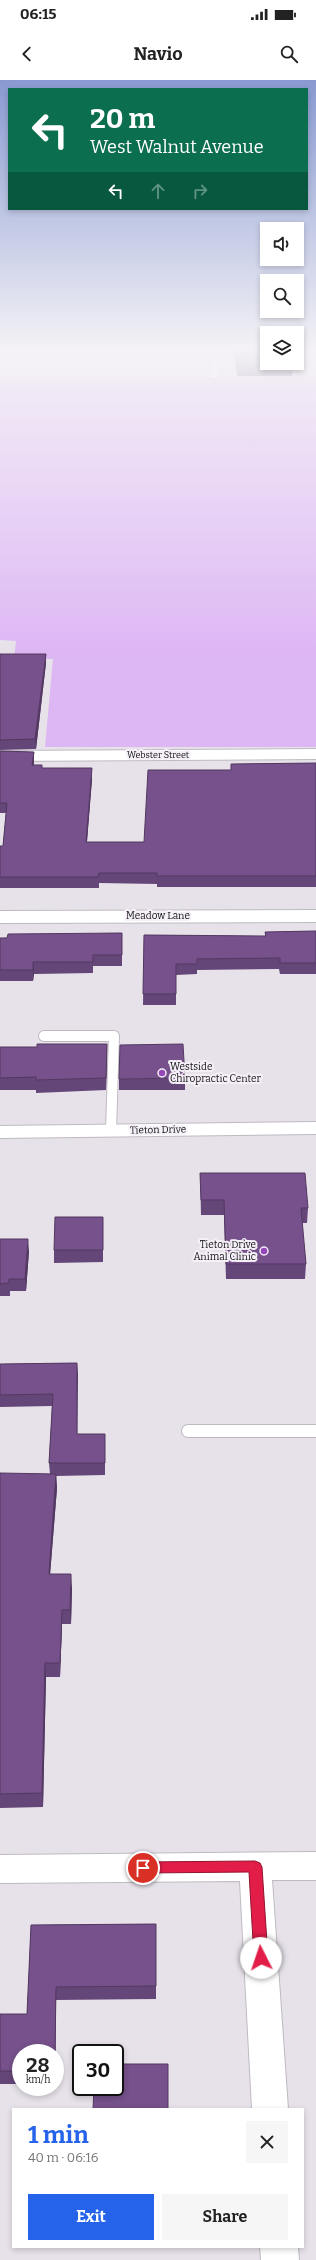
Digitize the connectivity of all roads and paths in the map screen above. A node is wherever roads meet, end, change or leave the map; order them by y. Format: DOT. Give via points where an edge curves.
graph roads {
  1 [pos="316,754"];
  2 [pos="0,756"];
  3 [pos="316,916"];
  4 [pos="0,917"];
  5 [pos="44,1036"];
  6 [pos="316,1128"];
  7 [pos="111,1131"];
  8 [pos="0,1132"];
  9 [pos="188,1431"];
  10 [pos="316,1431"];
  11 [pos="316,1866"];
  12 [pos="255,1867"];
  13 [pos="0,1869"];
  14 [pos="270,2108"];
  15 [pos="279,2248"];
  16 [pos="280,2260"];
  1 -- 2 [label="street, Webster Street"];
  3 -- 4 [label="street, Meadow Lane"];
  5 -- 7 [label="lane" via="114,1036"];
  6 -- 7 [label="street, Tieton Drive"];
  7 -- 8 [label="street, Tieton Drive"];
  9 -- 10 [label="lane"];
  11 -- 12 [label="street"];
  12 -- 13 [label="street"];
  12 -- 14 [label="street"];
  15 -- 16 [label="street"];
}
